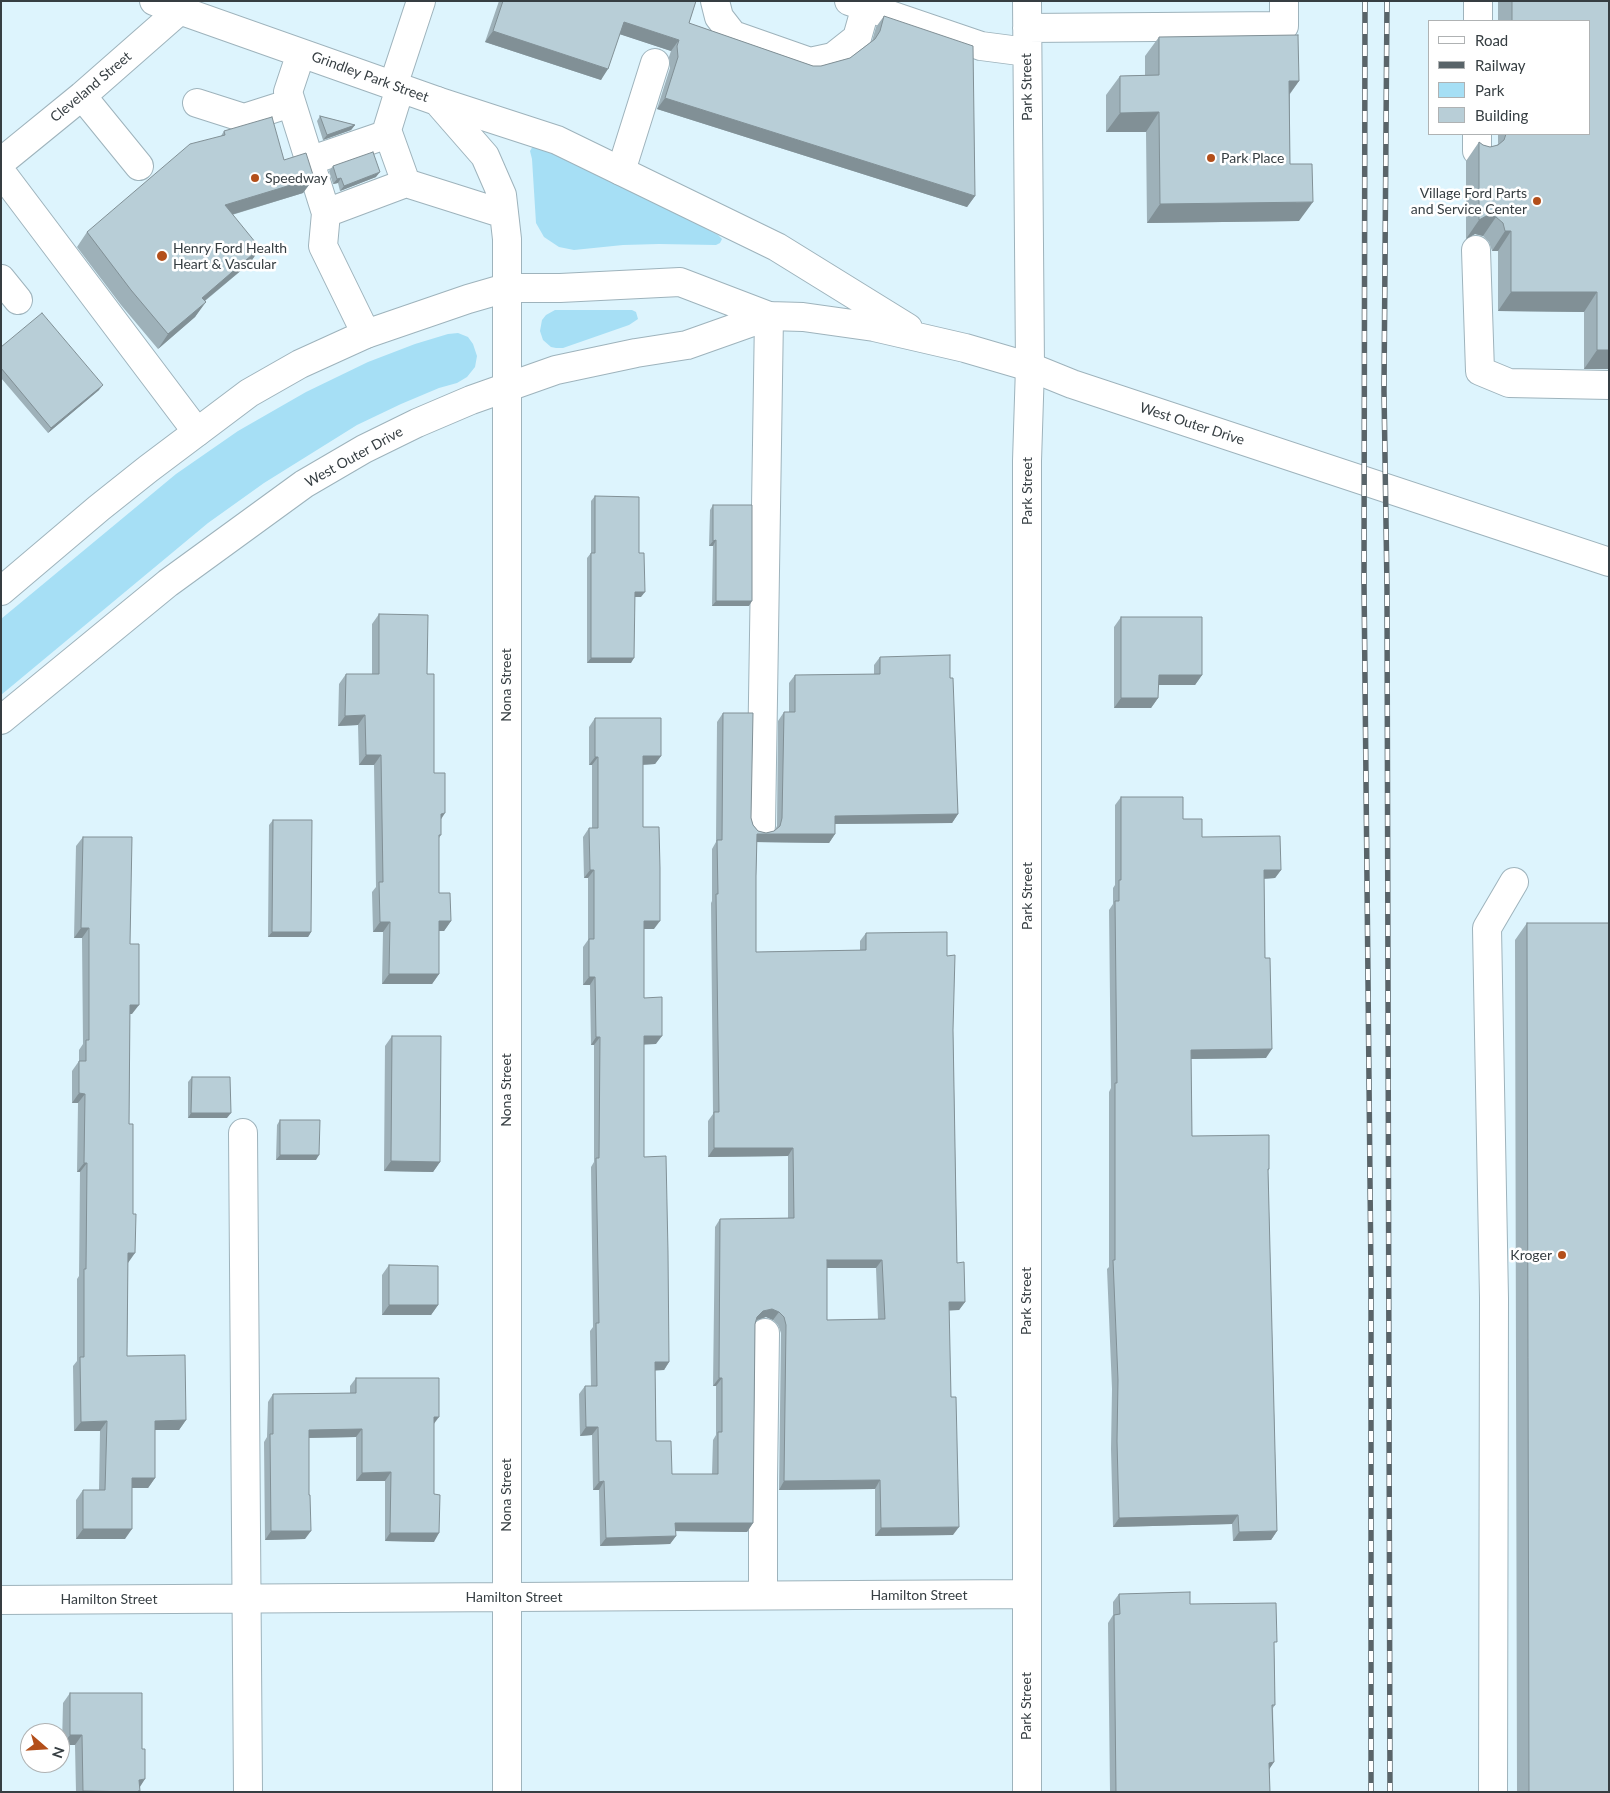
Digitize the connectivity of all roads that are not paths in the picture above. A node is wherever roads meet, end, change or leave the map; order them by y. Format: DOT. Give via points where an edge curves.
graph roads {
  1 [pos="154,1"];
  2 [pos="421,1"];
  3 [pos="715,1"];
  4 [pos="1027,1"];
  5 [pos="1284,1"];
  6 [pos="1478,1"];
  7 [pos="858,4"];
  8 [pos="180,10"];
  9 [pos="1478,20"];
  10 [pos="1027,40"];
  11 [pos="301,53"];
  12 [pos="655,63"];
  13 [pos="397,87"];
  14 [pos="82,96"];
  15 [pos="437,101"];
  16 [pos="198,103"];
  17 [pos="291,103"];
  18 [pos="388,134"];
  19 [pos="310,161"];
  20 [pos="1,162"];
  21 [pos="139,166"];
  22 [pos="1,172"];
  23 [pos="621,172"];
  24 [pos="406,183"];
  25 [pos="326,213"];
  26 [pos="504,214"];
  27 [pos="1476,250"];
  28 [pos="506,288"];
  29 [pos="769,316"];
  30 [pos="366,334"];
  31 [pos="925,338"];
  32 [pos="1030,367"];
  33 [pos="1609,385"];
  34 [pos="506,388"];
  35 [pos="197,432"];
  36 [pos="1609,562"];
  37 [pos="1,591"];
  38 [pos="1,720"];
  39 [pos="761,826"];
  40 [pos="1514,882"];
  41 [pos="243,1133"];
  42 [pos="765,1333"];
  43 [pos="1026,1594"];
  44 [pos="763,1595"];
  45 [pos="506,1597"];
  46 [pos="247,1599"];
  47 [pos="1,1600"];
  48 [pos="248,1792"];
  49 [pos="507,1792"];
  50 [pos="1026,1792"];
  51 [pos="1493,1792"];
  1 -- 8 [label="street, Grindley Park Street"];
  2 -- 13 [label="street"];
  3 -- 7 [label="street" via="719,17 733,35 810,62 833,57 857,38"];
  4 -- 10 [label="street, Park Street"];
  5 -- 10 [label="street" via="1284,26"];
  6 -- 9 [label="street"];
  7 -- 10 [label="street" via="981,46"];
  8 -- 11 [label="street, Grindley Park Street"];
  8 -- 14 [label="street, Cleveland Street"];
  10 -- 32 [label="street, Park Street"];
  11 -- 13 [label="street, Grindley Park Street"];
  11 -- 17 [label="street" via="288,92"];
  12 -- 23 [label="street"];
  13 -- 15 [label="street, Grindley Park Street"];
  13 -- 18 [label="street"];
  14 -- 20 [label="street, Cleveland Street"];
  14 -- 21 [label="street"];
  15 -- 23 [label="street" via="557,140"];
  15 -- 26 [label="street, Grindley Park Street" via="484,156 502,195"];
  16 -- 17 [label="street" via="244,118"];
  17 -- 19 [label="street"];
  18 -- 19 [label="street"];
  18 -- 24 [label="street"];
  19 -- 25 [label="street"];
  22 -- 35 [label="street"];
  23 -- 31 [label="street" via="776,247"];
  24 -- 25 [label="street"];
  24 -- 26 [label="street"];
  25 -- 30 [label="street" via="323,246"];
  26 -- 28 [label="street, Grindley Park Street"];
  27 -- 33 [label="street" via="1480,371 1510,383"];
  28 -- 29 [label="street, West Outer Drive" via="680,282"];
  28 -- 30 [label="street, West Outer Drive"];
  28 -- 34 [label="street, Grindley Park Street"];
  29 -- 31 [label="street, West Outer Drive" via="803,317 874,327"];
  29 -- 34 [label="street, West Outer Drive" via="687,345 556,370"];
  29 -- 39 [label="street"];
  30 -- 35 [label="street, West Outer Drive" via="300,364 249,393"];
  31 -- 32 [label="street, West Outer Drive"];
  32 -- 36 [label="street, West Outer Drive" via="1072,384"];
  32 -- 43 [label="street, Park Street" via="1027,481"];
  34 -- 38 [label="street, West Outer Drive" via="417,423 304,484 168,583"];
  34 -- 45 [label="street, Nona Street"];
  35 -- 37 [label="street, West Outer Drive" via="99,508"];
  40 -- 51 [label="street" via="1487,928 1494,1298"];
  41 -- 46 [label="street"];
  42 -- 44 [label="street"];
  43 -- 44 [label="street, Hamilton Street"];
  43 -- 50 [label="street, Park Street"];
  44 -- 45 [label="street, Hamilton Street"];
  45 -- 46 [label="street, Hamilton Street"];
  45 -- 49 [label="street, Nona Street"];
  46 -- 47 [label="street, Hamilton Street"];
  46 -- 48 [label="street"];
}
